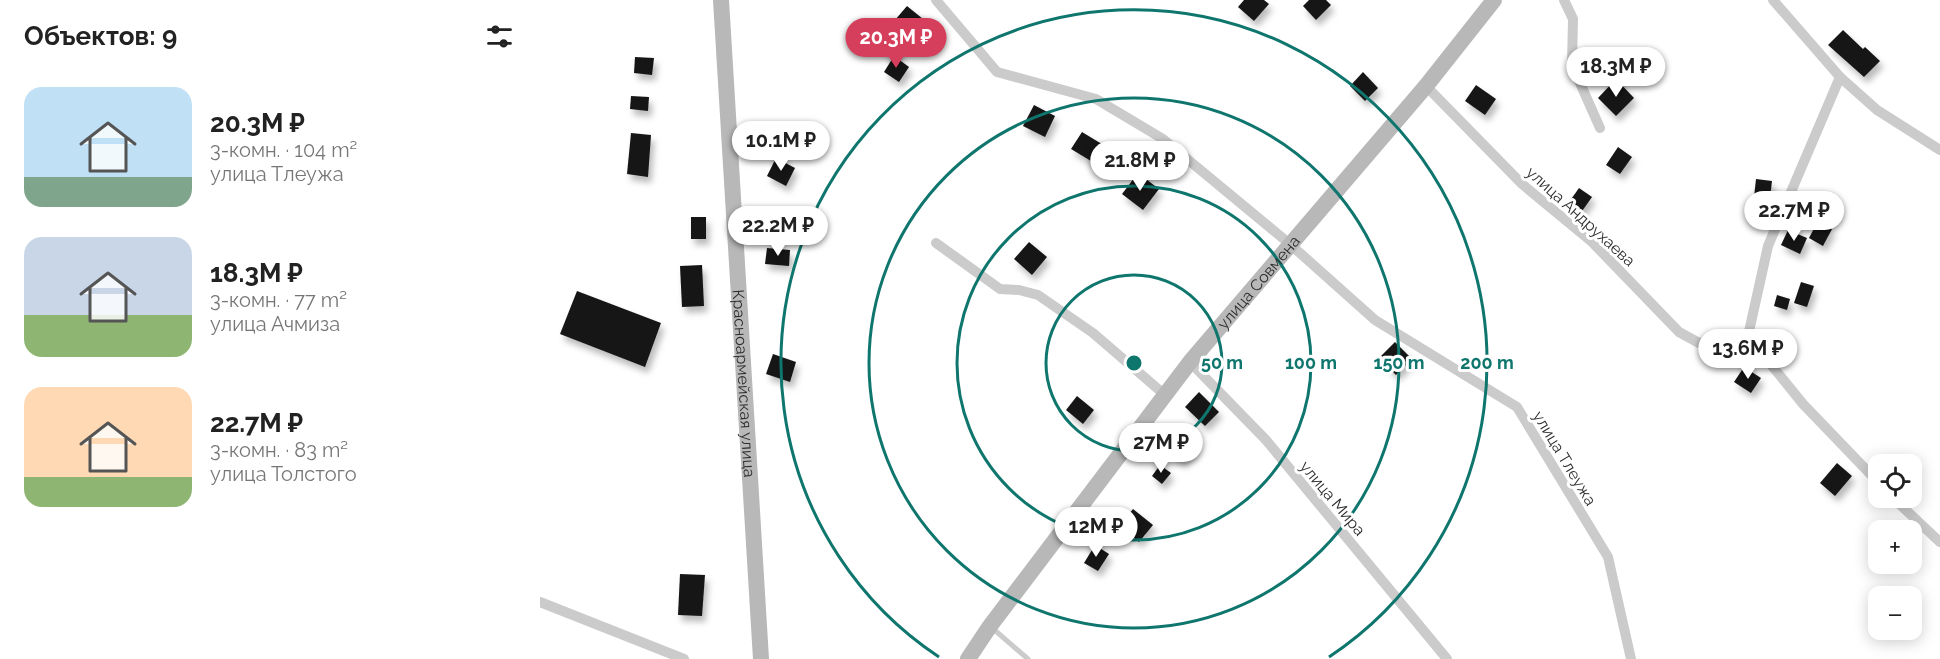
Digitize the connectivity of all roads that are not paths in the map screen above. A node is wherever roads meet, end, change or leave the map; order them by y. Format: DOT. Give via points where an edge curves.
graph roads {
  1 [pos="721,0"];
  2 [pos="936,0"];
  3 [pos="1494,0"];
  4 [pos="1564,0"];
  5 [pos="1773,0"];
  6 [pos="1840,77"];
  7 [pos="1426,86"];
  8 [pos="1600,128"];
  9 [pos="1940,150"];
  10 [pos="936,243"];
  11 [pos="1291,245"];
  12 [pos="1748,336"];
  13 [pos="1190,362"];
  14 [pos="1165,395"];
  15 [pos="1868,472"];
  16 [pos="1904,508"];
  17 [pos="1940,542"];
  18 [pos="540,602"];
  19 [pos="990,626"];
  20 [pos="684,659"];
  21 [pos="761,659"];
  22 [pos="968,659"];
  23 [pos="1028,659"];
  24 [pos="1447,659"];
  25 [pos="1631,659"];
  1 -- 21 [label="street, Красноармейская улица"];
  2 -- 11 [label="street, улица Тлеужа" via="997,72 1096,99 1163,139"];
  3 -- 7 [label="street, улица Совмена"];
  4 -- 8 [label="street" via="1573,19 1572,65"];
  5 -- 6 [label="street"];
  6 -- 9 [label="street" via="1876,110"];
  6 -- 12 [label="street" via="1768,246"];
  7 -- 11 [label="street, улица Совмена"];
  7 -- 12 [label="street, улица Андрухаева" via="1522,184 1592,242 1679,333 1699,343"];
  10 -- 14 [label="street" via="1000,289 1038,295 1093,333"];
  11 -- 13 [label="street, улица Совмена"];
  11 -- 25 [label="street, улица Тлеужа" via="1375,320 1516,407 1608,557"];
  12 -- 15 [label="street" via="1803,404"];
  13 -- 14 [label="street, улица Совмена"];
  13 -- 24 [label="street, улица Мира" via="1266,440"];
  14 -- 19 [label="street, улица Совмена"];
  16 -- 17 [label="street"];
  18 -- 20 [label="street"];
  19 -- 22 [label="street, улица Совмена"];
  19 -- 23 [label="lane"];
}
